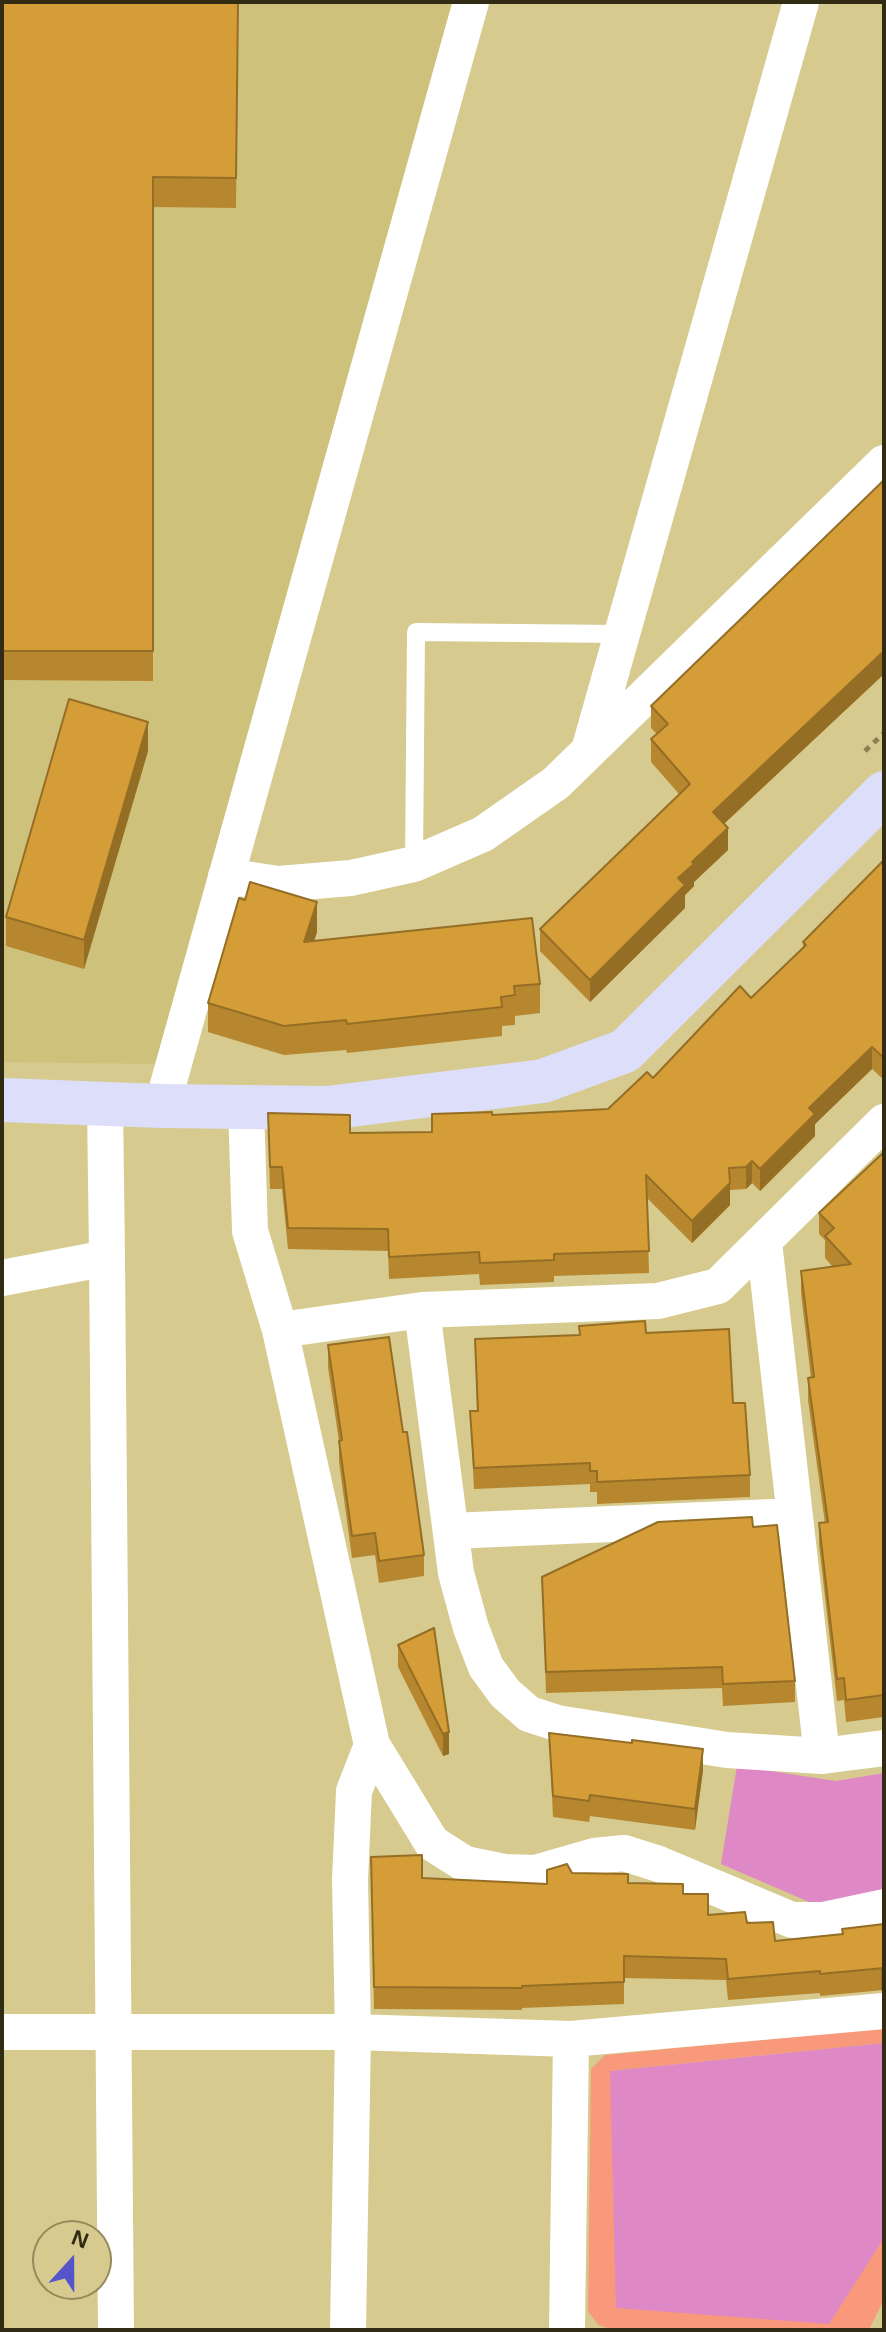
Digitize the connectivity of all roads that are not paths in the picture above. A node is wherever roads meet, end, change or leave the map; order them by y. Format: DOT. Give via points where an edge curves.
graph roads {
  1 [pos="471,2"];
  2 [pos="801,2"];
  3 [pos="884,463"];
  4 [pos="622,634"];
  5 [pos="590,749"];
  6 [pos="884,793"];
  7 [pos="414,864"];
  8 [pos="226,876"];
  9 [pos="2,1100"];
  10 [pos="105,1103"];
  11 [pos="162,1106"];
  12 [pos="246,1108"];
  13 [pos="884,1122"];
  14 [pos="764,1242"];
  15 [pos="107,1258"];
  16 [pos="2,1278"];
  17 [pos="422,1310"];
  18 [pos="280,1330"];
  19 [pos="795,1516"];
  20 [pos="451,1531"];
  21 [pos="372,1745"];
  22 [pos="884,1748"];
  23 [pos="822,1756"];
  24 [pos="884,1907"];
  25 [pos="884,2011"];
  26 [pos="2,2032"];
  27 [pos="353,2032"];
  28 [pos="113,2033"];
  29 [pos="571,2039"];
  30 [pos="116,2330"];
  31 [pos="348,2330"];
  32 [pos="568,2330"];
  1 -- 8 [label="street"];
  2 -- 4 [label="street"];
  3 -- 5 [label="street"];
  4 -- 5 [label="street"];
  4 -- 7 [label="lane" via="416,632"];
  5 -- 7 [label="street" via="556,783 483,834"];
  6 -- 12 [label="street" via="625,1051 543,1081 327,1108"];
  7 -- 8 [label="street" via="351,878 278,884"];
  8 -- 11 [label="street"];
  9 -- 10 [label="street"];
  10 -- 11 [label="street"];
  10 -- 15 [label="street"];
  11 -- 12 [label="street"];
  12 -- 18 [label="street" via="250,1231"];
  13 -- 14 [label="street"];
  14 -- 17 [label="street" via="718,1286 658,1301"];
  14 -- 19 [label="street"];
  15 -- 16 [label="street"];
  15 -- 28 [label="street"];
  17 -- 18 [label="street"];
  17 -- 20 [label="street"];
  18 -- 21 [label="street"];
  19 -- 20 [label="street"];
  19 -- 23 [label="street"];
  20 -- 23 [label="street" via="456,1573 486,1667 529,1714 727,1750"];
  21 -- 24 [label="street" via="432,1843 465,1864 535,1873 624,1853 792,1920 823,1920"];
  21 -- 27 [label="street" via="354,1791"];
  22 -- 23 [label="street"];
  25 -- 29 [label="street"];
  26 -- 28 [label="street"];
  27 -- 28 [label="street"];
  27 -- 29 [label="street"];
  27 -- 31 [label="street"];
  28 -- 30 [label="street"];
  29 -- 32 [label="street"];
}
